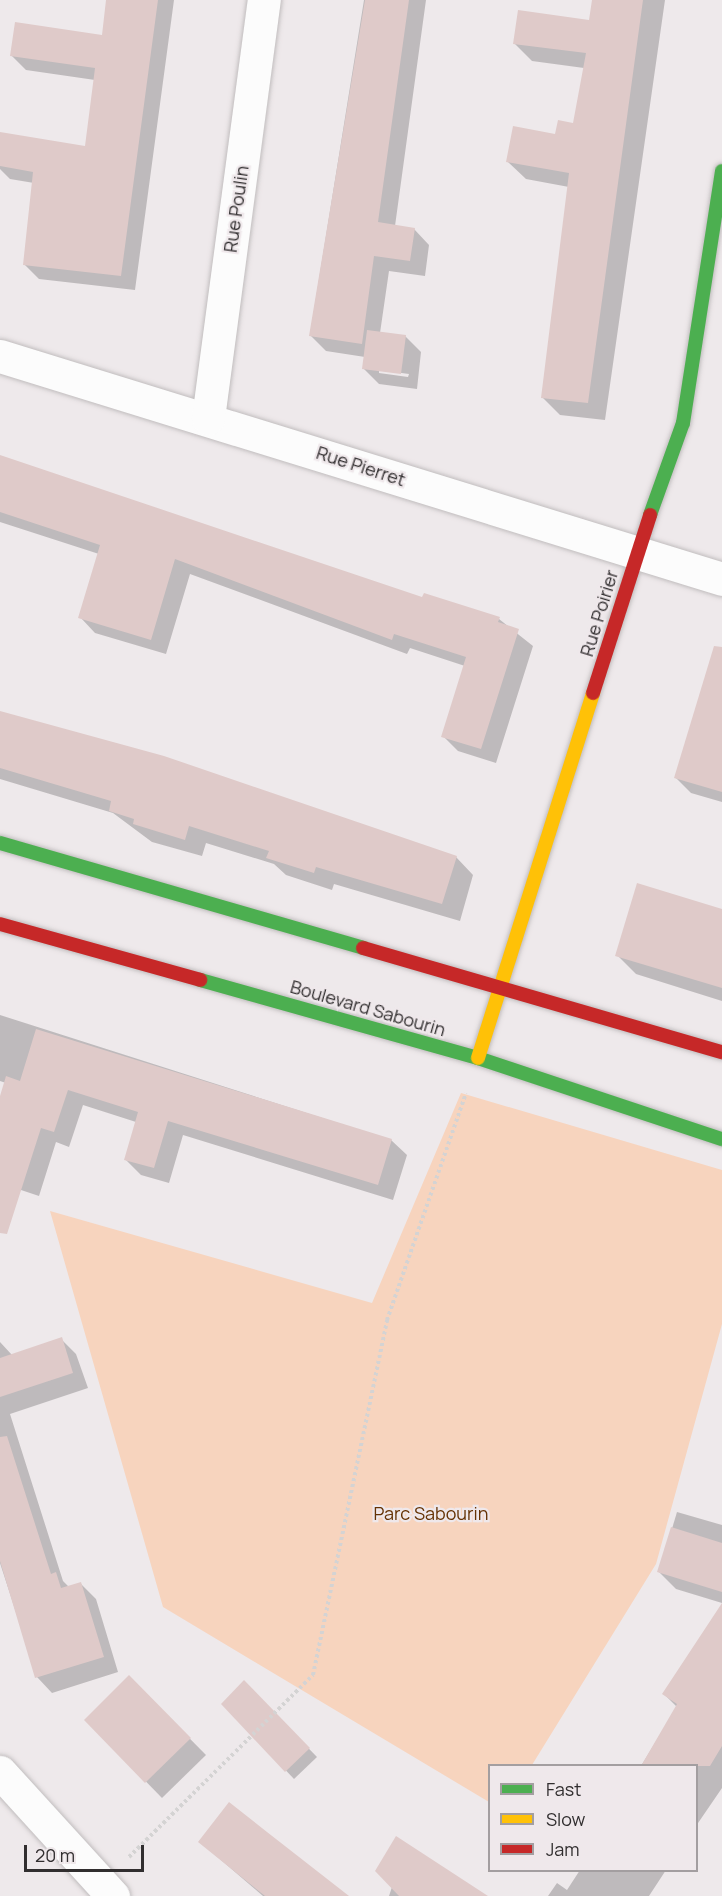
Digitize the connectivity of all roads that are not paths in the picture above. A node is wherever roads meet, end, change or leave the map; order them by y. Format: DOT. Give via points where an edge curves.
graph roads {
  1 [pos="264,0"];
  2 [pos="722,171"];
  3 [pos="0,356"];
  4 [pos="208,418"];
  5 [pos="636,554"];
  6 [pos="722,579"];
  7 [pos="0,843"];
  8 [pos="0,924"];
  9 [pos="501,988"];
  10 [pos="722,1052"];
  11 [pos="478,1058"];
  12 [pos="722,1139"];
  13 [pos="0,1772"];
  14 [pos="107,1890"];
  1 -- 4 [label="street, Rue Poulin"];
  2 -- 5 [label="street, Rue Poirier" via="684,423"];
  3 -- 4 [label="street, Rue Pierret"];
  4 -- 5 [label="street, Rue Pierret"];
  5 -- 6 [label="street, Rue Pierret"];
  5 -- 9 [label="street, Rue Poirier"];
  7 -- 9 [label="street"];
  8 -- 11 [label="street, Boulevard Sabourin"];
  9 -- 10 [label="street"];
  9 -- 11 [label="street, Rue Poirier"];
  11 -- 12 [label="street, Boulevard Sabourin"];
  13 -- 14 [label="street"];
}
